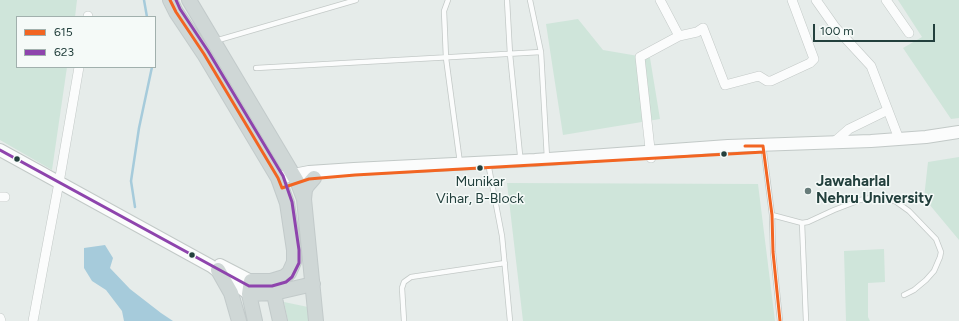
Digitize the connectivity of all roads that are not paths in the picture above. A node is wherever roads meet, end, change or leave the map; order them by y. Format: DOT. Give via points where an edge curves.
graph roads {
  1 [pos="170,0"];
  2 [pos="189,0"];
  3 [pos="356,0"];
  4 [pos="448,0"];
  5 [pos="507,0"];
  6 [pos="530,0"];
  7 [pos="660,0"];
  8 [pos="792,0"];
  9 [pos="816,0"];
  10 [pos="886,0"];
  11 [pos="909,33"];
  12 [pos="679,36"];
  13 [pos="214,42"];
  14 [pos="541,52"];
  15 [pos="510,54"];
  16 [pos="446,58"];
  17 [pos="79,68"];
  18 [pos="256,68"];
  19 [pos="888,110"];
  20 [pos="959,132"];
  21 [pos="899,139"];
  22 [pos="959,139"];
  23 [pos="833,143"];
  24 [pos="0,144"];
  25 [pos="764,149"];
  26 [pos="0,150"];
  27 [pos="520,155"];
  28 [pos="650,155"];
  29 [pos="548,161"];
  30 [pos="460,163"];
  31 [pos="489,168"];
  32 [pos="314,178"];
  33 [pos="295,179"];
  34 [pos="60,180"];
  35 [pos="280,183"];
  36 [pos="304,199"];
  37 [pos="772,215"];
  38 [pos="802,223"];
  39 [pos="505,263"];
  40 [pos="221,273"];
  41 [pos="313,284"];
  42 [pos="249,285"];
  43 [pos="272,287"];
  44 [pos="904,295"];
  45 [pos="0,318"];
  46 [pos="1,321"];
  47 [pos="33,321"];
  48 [pos="238,321"];
  49 [pos="256,321"];
  50 [pos="280,321"];
  51 [pos="316,321"];
  52 [pos="404,321"];
  53 [pos="510,321"];
  54 [pos="780,321"];
  55 [pos="806,321"];
  1 -- 35 [label="main road"];
  2 -- 13 [label="main road"];
  3 -- 13 [label="lane"];
  4 -- 16 [label="lane" via="444,11"];
  5 -- 15 [label="lane"];
  6 -- 14 [label="lane"];
  7 -- 12 [label="street"];
  8 -- 12 [label="street" via="814,59 770,81 759,76 725,85 703,28"];
  9 -- 19 [label="street" via="835,27 871,66"];
  10 -- 11 [label="street"];
  12 -- 28 [label="street" via="640,57"];
  13 -- 33 [label="main road"];
  14 -- 15 [label="lane"];
  14 -- 29 [label="lane"];
  15 -- 16 [label="lane"];
  15 -- 27 [label="lane"];
  16 -- 18 [label="lane"];
  16 -- 30 [label="lane"];
  17 -- 34 [label="street"];
  19 -- 21 [label="street"];
  19 -- 23 [label="street" via="849,129"];
  20 -- 21 [label="street"];
  21 -- 23 [label="street"];
  22 -- 25 [label="street" via="901,147 806,151"];
  23 -- 25 [label="street"];
  24 -- 34 [label="street"];
  25 -- 28 [label="street" via="728,146"];
  25 -- 37 [label="lane"];
  26 -- 34 [label="street"];
  28 -- 29 [label="street"];
  29 -- 30 [label="street"];
  29 -- 31 [label="street"];
  30 -- 33 [label="street" via="347,170"];
  31 -- 32 [label="street"];
  31 -- 39 [label="lane"];
  32 -- 33 [label="street"];
  32 -- 36 [label="main road" via="305,190"];
  33 -- 35 [label="street"];
  33 -- 36 [label="main road"];
  34 -- 40 [label="street"];
  34 -- 42 [label="street" via="142,220"];
  34 -- 47 [label="street"];
  35 -- 43 [label="main road" via="287,203 294,262 289,273"];
  36 -- 41 [label="main road"];
  37 -- 38 [label="lane"];
  37 -- 54 [label="lane"];
  38 -- 44 [label="lane" via="848,204 872,198 895,201 902,205 936,239 941,252 934,271 914,290"];
  38 -- 55 [label="lane"];
  39 -- 52 [label="lane" via="411,277 404,282 402,288"];
  39 -- 53 [label="lane"];
  40 -- 42 [label="street"];
  40 -- 48 [label="main road" via="231,293"];
  41 -- 43 [label="main road"];
  41 -- 51 [label="main road"];
  42 -- 43 [label="main road"];
  42 -- 49 [label="main road"];
  43 -- 50 [label="main road"];
  45 -- 46 [label="street"];
}
